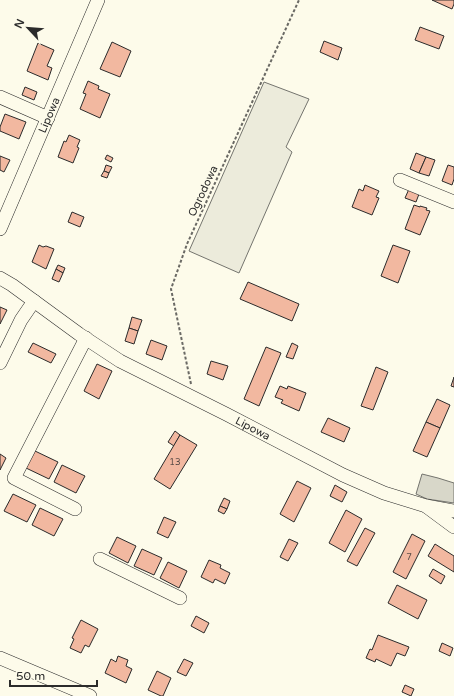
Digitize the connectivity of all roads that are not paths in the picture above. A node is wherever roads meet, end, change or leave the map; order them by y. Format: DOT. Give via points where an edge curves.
graph roads {
  1 [pos="98,0"];
  2 [pos="0,97"];
  3 [pos="48,118"];
  4 [pos="400,180"];
  5 [pos="454,202"];
  6 [pos="0,229"];
  7 [pos="0,278"];
  8 [pos="34,301"];
  9 [pos="86,338"];
  10 [pos="0,363"];
  11 [pos="426,506"];
  12 [pos="75,509"];
  13 [pos="454,511"];
  14 [pos="454,527"];
  15 [pos="100,559"];
  16 [pos="180,598"];
  17 [pos="0,658"];
  18 [pos="90,696"];
  1 -- 3 [label="street, Lipowa"];
  2 -- 3 [label="street"];
  3 -- 6 [label="street, Lipowa"];
  4 -- 5 [label="street"];
  7 -- 8 [label="street, Lipowa"];
  8 -- 9 [label="street, Lipowa"];
  8 -- 10 [label="street" via="21,320"];
  9 -- 11 [label="street, Lipowa" via="120,361 343,475 384,493"];
  9 -- 12 [label="street" via="14,478"];
  11 -- 13 [label="street, Lipowa"];
  11 -- 14 [label="street, Lipowa"];
  15 -- 16 [label="street"];
  17 -- 18 [label="street"];
}
